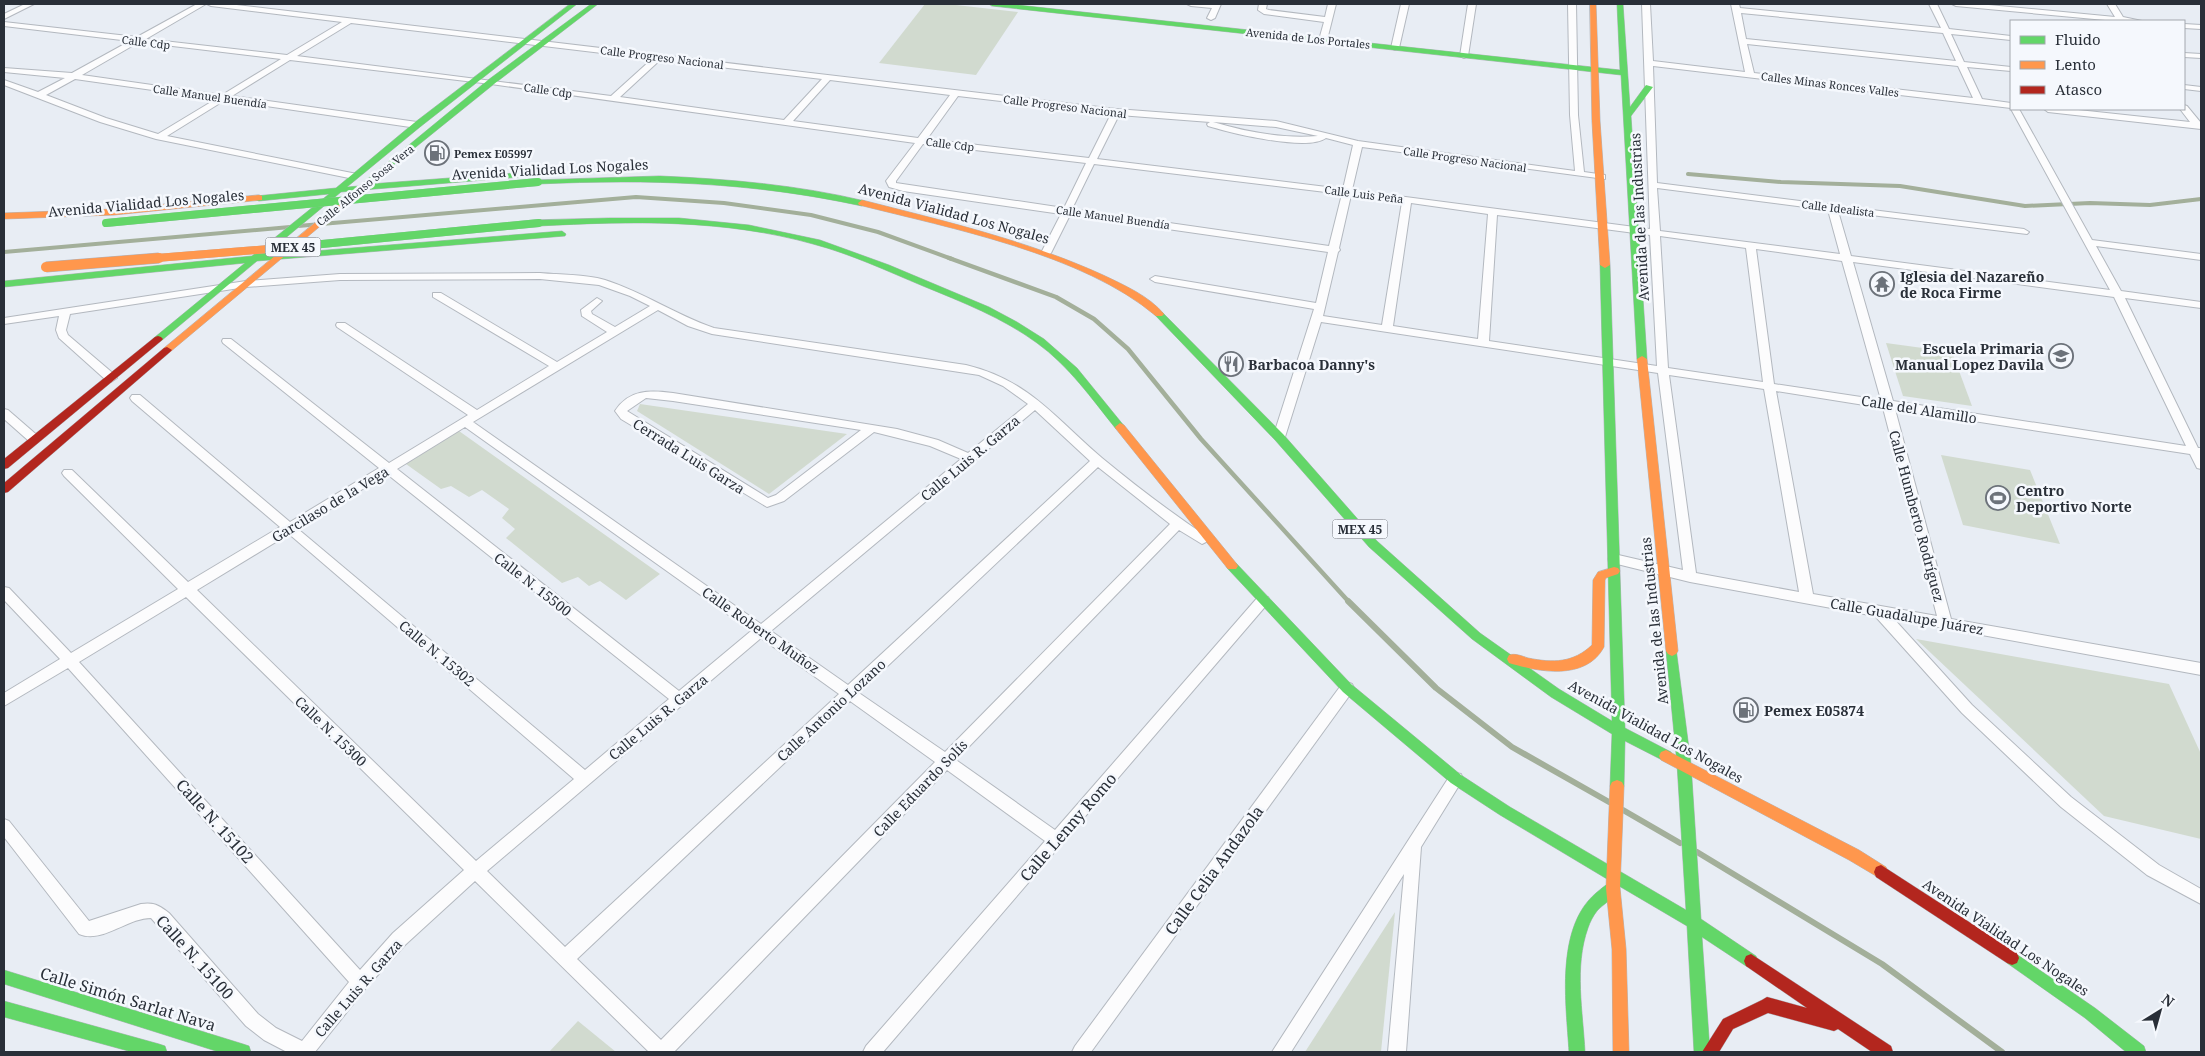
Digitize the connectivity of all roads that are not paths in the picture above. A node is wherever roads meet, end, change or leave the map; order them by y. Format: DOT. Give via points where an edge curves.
graph roads {
  1 [pos="30,4"];
  2 [pos="202,4"];
  3 [pos="210,4"];
  4 [pos="574,4"];
  5 [pos="595,4"];
  6 [pos="992,4"];
  7 [pos="1191,4"];
  8 [pos="1263,4"];
  9 [pos="1332,4"];
  10 [pos="1405,4"];
  11 [pos="1472,4"];
  12 [pos="1572,4"];
  13 [pos="1593,4"];
  14 [pos="1620,4"];
  15 [pos="1646,4"];
  16 [pos="1933,4"];
  17 [pos="1956,4"];
  18 [pos="2110,4"];
  19 [pos="1216,5"];
  20 [pos="1735,7"];
  21 [pos="4,17"];
  22 [pos="1211,18"];
  23 [pos="351,20"];
  24 [pos="1327,20"];
  25 [pos="2122,20"];
  26 [pos="4,24"];
  27 [pos="2185,26"];
  28 [pos="2201,27"];
  29 [pos="1945,32"];
  30 [pos="2010,38"];
  31 [pos="136,40"];
  32 [pos="526,40"];
  33 [pos="1323,40"];
  34 [pos="1743,41"];
  35 [pos="543,43"];
  36 [pos="1395,48"];
  37 [pos="2185,54"];
  38 [pos="1464,56"];
  39 [pos="2201,56"];
  40 [pos="659,57"];
  41 [pos="290,59"];
  42 [pos="1650,63"];
  43 [pos="1960,63"];
  44 [pos="1573,68"];
  45 [pos="2010,69"];
  46 [pos="4,70"];
  47 [pos="1595,70"];
  48 [pos="1625,73"];
  49 [pos="1750,74"];
  50 [pos="73,76"];
  51 [pos="828,78"];
  52 [pos="473,80"];
  53 [pos="4,82"];
  54 [pos="491,82"];
  55 [pos="1649,87"];
  56 [pos="2185,87"];
  57 [pos="2201,89"];
  58 [pos="956,93"];
  59 [pos="38,96"];
  60 [pos="224,98"];
  61 [pos="613,99"];
  62 [pos="1979,102"];
  63 [pos="2010,105"];
  64 [pos="2185,109"];
  65 [pos="2016,110"];
  66 [pos="2057,110"];
  67 [pos="1116,112"];
  68 [pos="1628,115"];
  69 [pos="786,123"];
  70 [pos="417,125"];
  71 [pos="2199,125"];
  72 [pos="404,136"];
  73 [pos="159,137"];
  74 [pos="422,138"];
  75 [pos="921,140"];
  76 [pos="1358,144"];
  77 [pos="1092,161"];
  78 [pos="1580,174"];
  79 [pos="354,176"];
  80 [pos="1602,177"];
  81 [pos="1652,186"];
  82 [pos="362,187"];
  83 [pos="336,191"];
  84 [pos="1346,192"];
  85 [pos="1407,200"];
  86 [pos="1832,207"];
  87 [pos="1067,210"];
  88 [pos="1493,211"];
  89 [pos="4,216"];
  90 [pos="76,225"];
  91 [pos="1604,225"];
  92 [pos="1635,229"];
  93 [pos="970,230"];
  94 [pos="1654,231"];
  95 [pos="2024,232"];
  96 [pos="572,234"];
  97 [pos="2088,242"];
  98 [pos="1751,244"];
  99 [pos="1335,250"];
  100 [pos="1046,253"];
  101 [pos="278,255"];
  102 [pos="257,257"];
  103 [pos="2201,257"];
  104 [pos="1847,258"];
  105 [pos="42,268"];
  106 [pos="1155,278"];
  107 [pos="4,284"];
  108 [pos="246,284"];
  109 [pos="897,284"];
  110 [pos="222,288"];
  111 [pos="2117,293"];
  112 [pos="437,295"];
  113 [pos="597,302"];
  114 [pos="2201,305"];
  115 [pos="656,307"];
  116 [pos="1320,307"];
  117 [pos="65,311"];
  118 [pos="1317,318"];
  119 [pos="4,321"];
  120 [pos="341,325"];
  121 [pos="1017,326"];
  122 [pos="1387,329"];
  123 [pos="615,332"];
  124 [pos="227,341"];
  125 [pos="1483,344"];
  126 [pos="1608,362"];
  127 [pos="558,366"];
  128 [pos="1643,367"];
  129 [pos="1664,370"];
  130 [pos="111,378"];
  131 [pos="1769,386"];
  132 [pos="136,398"];
  133 [pos="1035,404"];
  134 [pos="1888,405"];
  135 [pos="4,413"];
  136 [pos="470,419"];
  137 [pos="872,428"];
  138 [pos="1279,437"];
  139 [pos="34,439"];
  140 [pos="2198,452"];
  141 [pos="970,459"];
  142 [pos="1097,461"];
  143 [pos="4,465"];
  144 [pos="2201,465"];
  145 [pos="387,469"];
  146 [pos="68,473"];
  147 [pos="4,489"];
  148 [pos="1177,524"];
  149 [pos="290,528"];
  150 [pos="1213,545"];
  151 [pos="1614,565"];
  152 [pos="1664,570"];
  153 [pos="1690,578"];
  154 [pos="186,590"];
  155 [pos="4,592"];
  156 [pos="1807,598"];
  157 [pos="1263,601"];
  158 [pos="1880,612"];
  159 [pos="1945,623"];
  160 [pos="762,631"];
  161 [pos="1503,657"];
  162 [pos="70,661"];
  163 [pos="2201,669"];
  164 [pos="1347,688"];
  165 [pos="849,693"];
  166 [pos="679,699"];
  167 [pos="4,700"];
  168 [pos="1620,731"];
  169 [pos="946,761"];
  170 [pos="1684,764"];
  171 [pos="585,779"];
  172 [pos="1456,779"];
  173 [pos="4,826"];
  174 [pos="1057,840"];
  175 [pos="1414,847"];
  176 [pos="475,872"];
  177 [pos="1613,882"];
  178 [pos="2201,897"];
  179 [pos="1693,922"];
  180 [pos="565,959"];
  181 [pos="4,977"];
  182 [pos="360,982"];
  183 [pos="5,1010"];
  184 [pos="1848,1027"];
  185 [pos="133,1049"];
  186 [pos="159,1052"];
  187 [pos="243,1052"];
  188 [pos="304,1052"];
  189 [pos="661,1052"];
  190 [pos="872,1052"];
  191 [pos="1080,1052"];
  192 [pos="1281,1052"];
  193 [pos="1397,1052"];
  194 [pos="1577,1052"];
  195 [pos="1621,1052"];
  196 [pos="1702,1052"];
  197 [pos="1710,1052"];
  198 [pos="1885,1052"];
  199 [pos="2138,1052"];
  1 -- 21 [label="street"];
  2 -- 31 [label="street"];
  3 -- 23 [label="street, Calle Progreso Nacional"];
  4 -- 32 [label="main road, Calle Alfonso Sosa Vera"];
  5 -- 35 [label="main road, Calle Alfonso Sosa Vera"];
  6 -- 33 [label="main road, Avenida de Los Portales"];
  7 -- 19 [label="street"];
  8 -- 24 [label="street" via="1262,10 1267,12"];
  9 -- 24 [label="street"];
  10 -- 36 [label="street"];
  11 -- 38 [label="street"];
  12 -- 44 [label="street"];
  13 -- 47 [label="main road"];
  14 -- 48 [label="main road, Avenida de las Industrias"];
  15 -- 42 [label="street, Avenida de las Industrias"];
  16 -- 29 [label="street"];
  17 -- 25 [label="street"];
  18 -- 25 [label="street"];
  19 -- 22 [label="street"];
  20 -- 29 [label="street"];
  20 -- 34 [label="street"];
  23 -- 32 [label="street, Calle Progreso Nacional"];
  23 -- 41 [label="street"];
  24 -- 33 [label="street"];
  26 -- 31 [label="street, Calle Cdp"];
  27 -- 28 [label="street"];
  29 -- 30 [label="street"];
  29 -- 43 [label="street"];
  31 -- 41 [label="street, Calle Cdp"];
  31 -- 50 [label="street"];
  32 -- 35 [label="street, Calle Progreso Nacional"];
  32 -- 52 [label="main road, Calle Alfonso Sosa Vera"];
  33 -- 36 [label="main road, Avenida de Los Portales"];
  34 -- 43 [label="street"];
  34 -- 49 [label="street"];
  35 -- 40 [label="street, Calle Progreso Nacional"];
  35 -- 54 [label="main road, Calle Alfonso Sosa Vera"];
  36 -- 38 [label="main road, Avenida de Los Portales"];
  37 -- 39 [label="street"];
  38 -- 44 [label="main road, Avenida de Los Portales"];
  40 -- 51 [label="street, Calle Progreso Nacional"];
  40 -- 61 [label="street"];
  41 -- 52 [label="street, Calle Cdp"];
  41 -- 60 [label="street"];
  42 -- 49 [label="street, Calles Minas Ronces Valles"];
  42 -- 55 [label="street, Avenida de las Industrias"];
  43 -- 45 [label="street"];
  43 -- 62 [label="street"];
  44 -- 47 [label="main road, Avenida de Los Portales"];
  44 -- 78 [label="street"];
  46 -- 50 [label="street, Calle Manuel Buendía"];
  47 -- 48 [label="main road, Avenida de Los Portales"];
  47 -- 80 [label="main road"];
  48 -- 68 [label="main road, Avenida de las Industrias"];
  49 -- 62 [label="street, Calles Minas Ronces Valles"];
  50 -- 59 [label="street"];
  50 -- 60 [label="street, Calle Manuel Buendía"];
  51 -- 58 [label="street, Calle Progreso Nacional"];
  51 -- 69 [label="street"];
  52 -- 54 [label="street, Calle Cdp"];
  52 -- 70 [label="main road, Calle Alfonso Sosa Vera"];
  53 -- 59 [label="street"];
  54 -- 61 [label="street, Calle Cdp"];
  54 -- 74 [label="main road, Calle Alfonso Sosa Vera"];
  55 -- 68 [label="main road"];
  55 -- 81 [label="street, Avenida de las Industrias"];
  56 -- 57 [label="street"];
  58 -- 67 [label="street, Calle Progreso Nacional"];
  58 -- 75 [label="street"];
  59 -- 73 [label="street"];
  60 -- 70 [label="street, Calle Manuel Buendía"];
  60 -- 73 [label="street"];
  61 -- 69 [label="street, Calle Cdp"];
  62 -- 63 [label="street, Calles Minas Ronces Valles"];
  64 -- 71 [label="street"];
  65 -- 97 [label="street"];
  66 -- 71 [label="street"];
  67 -- 76 [label="street, Calle Progreso Nacional" via="1195,118 1250,133 1287,138 1331,137"];
  67 -- 77 [label="street"];
  68 -- 92 [label="main road, Avenida de las Industrias"];
  69 -- 75 [label="street, Calle Cdp"];
  70 -- 72 [label="main road, Calle Alfonso Sosa Vera"];
  72 -- 74 [label="main road"];
  72 -- 79 [label="main road, Calle Alfonso Sosa Vera"];
  73 -- 79 [label="street"];
  74 -- 82 [label="main road, Calle Alfonso Sosa Vera"];
  75 -- 77 [label="street, Calle Cdp"];
  75 -- 87 [label="street, Calle Manuel Buendía" via="891,181 892,185"];
  76 -- 78 [label="street, Calle Progreso Nacional"];
  76 -- 84 [label="street"];
  77 -- 84 [label="street, Calle Luis Peña"];
  77 -- 87 [label="street"];
  78 -- 80 [label="street, Calle Progreso Nacional"];
  79 -- 83 [label="main road, Calle Alfonso Sosa Vera"];
  80 -- 91 [label="main road"];
  81 -- 86 [label="street, Calle Idealista"];
  81 -- 94 [label="street, Avenida de las Industrias"];
  82 -- 83 [label="main road"];
  82 -- 93 [label="main road" via="612,169 698,170 833,185 935,212"];
  82 -- 101 [label="main road, Calle Alfonso Sosa Vera, bridge"];
  83 -- 89 [label="main road" via="114,212"];
  83 -- 102 [label="main road, Calle Alfonso Sosa Vera, bridge"];
  84 -- 85 [label="street, Calle Luis Peña"];
  84 -- 99 [label="street"];
  85 -- 88 [label="street, Calle Luis Peña"];
  85 -- 122 [label="street"];
  86 -- 95 [label="street, Calle Idealista"];
  86 -- 104 [label="street, Calle Humberto Rodríguez"];
  87 -- 99 [label="street, Calle Manuel Buendía"];
  87 -- 100 [label="street"];
  88 -- 91 [label="street, Calle Luis Peña"];
  88 -- 125 [label="street"];
  90 -- 93 [label="main road, Avenida Vialidad Los Nogales / MEX 45, bridge" via="538,182 613,178 722,180 828,195"];
  91 -- 92 [label="street, Calle Luis Peña"];
  91 -- 126 [label="main road"];
  92 -- 94 [label="street"];
  92 -- 128 [label="main road, Avenida de las Industrias"];
  93 -- 100 [label="main road, Avenida Vialidad Los Nogales / MEX 45"];
  94 -- 98 [label="street"];
  94 -- 129 [label="street, Avenida de las Industrias"];
  96 -- 101 [label="main road"];
  97 -- 103 [label="street"];
  97 -- 111 [label="street"];
  98 -- 104 [label="street"];
  98 -- 131 [label="street"];
  99 -- 116 [label="street"];
  100 -- 138 [label="main road, Avenida Vialidad Los Nogales / MEX 45" via="1112,282 1146,302"];
  101 -- 102 [label="main road"];
  101 -- 108 [label="main road, Calle Alfonso Sosa Vera"];
  102 -- 107 [label="main road"];
  102 -- 110 [label="main road, Calle Alfonso Sosa Vera"];
  104 -- 111 [label="street"];
  104 -- 134 [label="street, Calle Humberto Rodríguez"];
  105 -- 121 [label="main road, MEX 45, bridge" via="539,223 674,220 739,227 816,242 973,303"];
  106 -- 116 [label="street"];
  108 -- 110 [label="street"];
  108 -- 115 [label="street" via="412,275 540,276 601,282 634,294"];
  108 -- 147 [label="main road, Calle Alfonso Sosa Vera"];
  109 -- 121 [label="main road"];
  110 -- 117 [label="street"];
  110 -- 130 [label="main road, Calle Alfonso Sosa Vera"];
  111 -- 114 [label="street"];
  111 -- 140 [label="street"];
  112 -- 127 [label="street"];
  113 -- 123 [label="street" via="586,310 587,316"];
  115 -- 123 [label="street, Garcilaso de la Vega"];
  115 -- 133 [label="street" via="712,331 991,375"];
  116 -- 118 [label="street"];
  117 -- 119 [label="street"];
  117 -- 130 [label="street" via="63,336"];
  118 -- 122 [label="street"];
  118 -- 138 [label="street"];
  120 -- 136 [label="street, Calle Roberto Muñoz"];
  121 -- 150 [label="main road, MEX 45" via="1067,364"];
  122 -- 125 [label="street"];
  123 -- 127 [label="street, Garcilaso de la Vega"];
  124 -- 145 [label="street, Calle N. 15500"];
  125 -- 126 [label="street"];
  126 -- 128 [label="street"];
  126 -- 151 [label="main road"];
  127 -- 136 [label="street, Garcilaso de la Vega"];
  128 -- 129 [label="street, Calle del Alamillo"];
  128 -- 152 [label="main road, Avenida de las Industrias"];
  129 -- 131 [label="street, Calle del Alamillo"];
  129 -- 153 [label="street, Avenida de las Industrias"];
  130 -- 139 [label="main road, Calle Alfonso Sosa Vera"];
  131 -- 134 [label="street, Calle del Alamillo"];
  131 -- 156 [label="street"];
  132 -- 149 [label="street, Calle N. 15302"];
  133 -- 141 [label="street, Calle Luis R. Garza"];
  133 -- 142 [label="street"];
  134 -- 140 [label="street, Calle del Alamillo"];
  134 -- 159 [label="street, Calle Humberto Rodríguez"];
  135 -- 139 [label="street"];
  136 -- 145 [label="street, Garcilaso de la Vega"];
  136 -- 160 [label="street, Calle Roberto Muñoz"];
  137 -- 137 [label="street, Cerrada Luis Garza" via="649,393 621,411 767,503 780,498"];
  137 -- 141 [label="street, Cerrada Luis Garza" via="930,440"];
  138 -- 161 [label="main road, Avenida Vialidad Los Nogales / MEX 45" via="1373,544"];
  139 -- 143 [label="main road, Calle Alfonso Sosa Vera"];
  140 -- 144 [label="street"];
  141 -- 160 [label="street, Calle Luis R. Garza"];
  142 -- 148 [label="street"];
  142 -- 165 [label="street, Calle Antonio Lozano"];
  145 -- 149 [label="street, Garcilaso de la Vega"];
  145 -- 166 [label="street, Calle N. 15500"];
  146 -- 154 [label="street, Calle N. 15300"];
  148 -- 150 [label="street"];
  148 -- 169 [label="street, Calle Eduardo Solís"];
  149 -- 154 [label="street, Garcilaso de la Vega"];
  149 -- 171 [label="street, Calle N. 15302"];
  150 -- 157 [label="main road, MEX 45"];
  151 -- 152 [label="street, Calle Guadalupe Juárez"];
  151 -- 161 [label="main road" via="1599,580 1598,647 1593,654 1581,663 1566,666 1545,666"];
  151 -- 168 [label="main road"];
  152 -- 153 [label="street, Calle Guadalupe Juárez"];
  152 -- 170 [label="main road, Avenida de las Industrias"];
  153 -- 156 [label="street, Calle Guadalupe Juárez"];
  154 -- 162 [label="street, Garcilaso de la Vega"];
  154 -- 176 [label="street, Calle N. 15300"];
  155 -- 162 [label="street, Calle N. 15102"];
  156 -- 158 [label="street, Calle Guadalupe Juárez"];
  157 -- 164 [label="main road, MEX 45"];
  157 -- 174 [label="street, Calle Lenny Romo"];
  158 -- 159 [label="street, Calle Guadalupe Juárez"];
  158 -- 178 [label="street" via="1968,709 2066,802 2154,870"];
  159 -- 163 [label="street, Calle Guadalupe Juárez"];
  160 -- 165 [label="street, Calle Roberto Muñoz"];
  160 -- 166 [label="street, Calle Luis R. Garza"];
  161 -- 168 [label="main road, Avenida Vialidad Los Nogales / MEX 45" via="1555,693"];
  162 -- 167 [label="street, Garcilaso de la Vega"];
  162 -- 182 [label="street, Calle N. 15102"];
  164 -- 172 [label="main road, MEX 45"];
  164 -- 191 [label="street, Calle Celia Andazola"];
  165 -- 169 [label="street, Calle Roberto Muñoz"];
  165 -- 180 [label="street, Calle Antonio Lozano"];
  166 -- 171 [label="street, Calle Luis R. Garza"];
  168 -- 170 [label="main road, Avenida Vialidad Los Nogales / MEX 45"];
  168 -- 177 [label="main road"];
  169 -- 174 [label="street, Calle Roberto Muñoz"];
  169 -- 189 [label="street, Calle Eduardo Solís"];
  170 -- 179 [label="main road, Avenida de las Industrias"];
  170 -- 199 [label="main road, Avenida Vialidad Los Nogales / MEX 45" via="1854,855 1994,945 2090,1013"];
  171 -- 176 [label="street, Calle Luis R. Garza"];
  172 -- 175 [label="street"];
  172 -- 177 [label="main road, MEX 45"];
  173 -- 188 [label="street, Calle N. 15100" via="85,929 100,928 145,910 153,911 163,918 252,1020 267,1033"];
  174 -- 190 [label="street, Calle Lenny Romo"];
  175 -- 192 [label="street"];
  175 -- 193 [label="street"];
  176 -- 180 [label="street, Calle N. 15300"];
  176 -- 182 [label="street, Calle Luis R. Garza" via="399,940"];
  177 -- 179 [label="main road, MEX 45"];
  177 -- 194 [label="main road" via="1588,911 1574,954"];
  177 -- 195 [label="main road"];
  179 -- 184 [label="main road, MEX 45"];
  179 -- 196 [label="main road, Avenida de las Industrias"];
  180 -- 189 [label="street, Calle N. 15300"];
  181 -- 187 [label="main road, Calle Simón Sarlat Nava"];
  182 -- 188 [label="street, Calle Luis R. Garza"];
  183 -- 185 [label="main road"];
  184 -- 197 [label="main road" via="1767,1005 1728,1024"];
  184 -- 198 [label="main road, MEX 45"];
  185 -- 186 [label="main road"];
}
